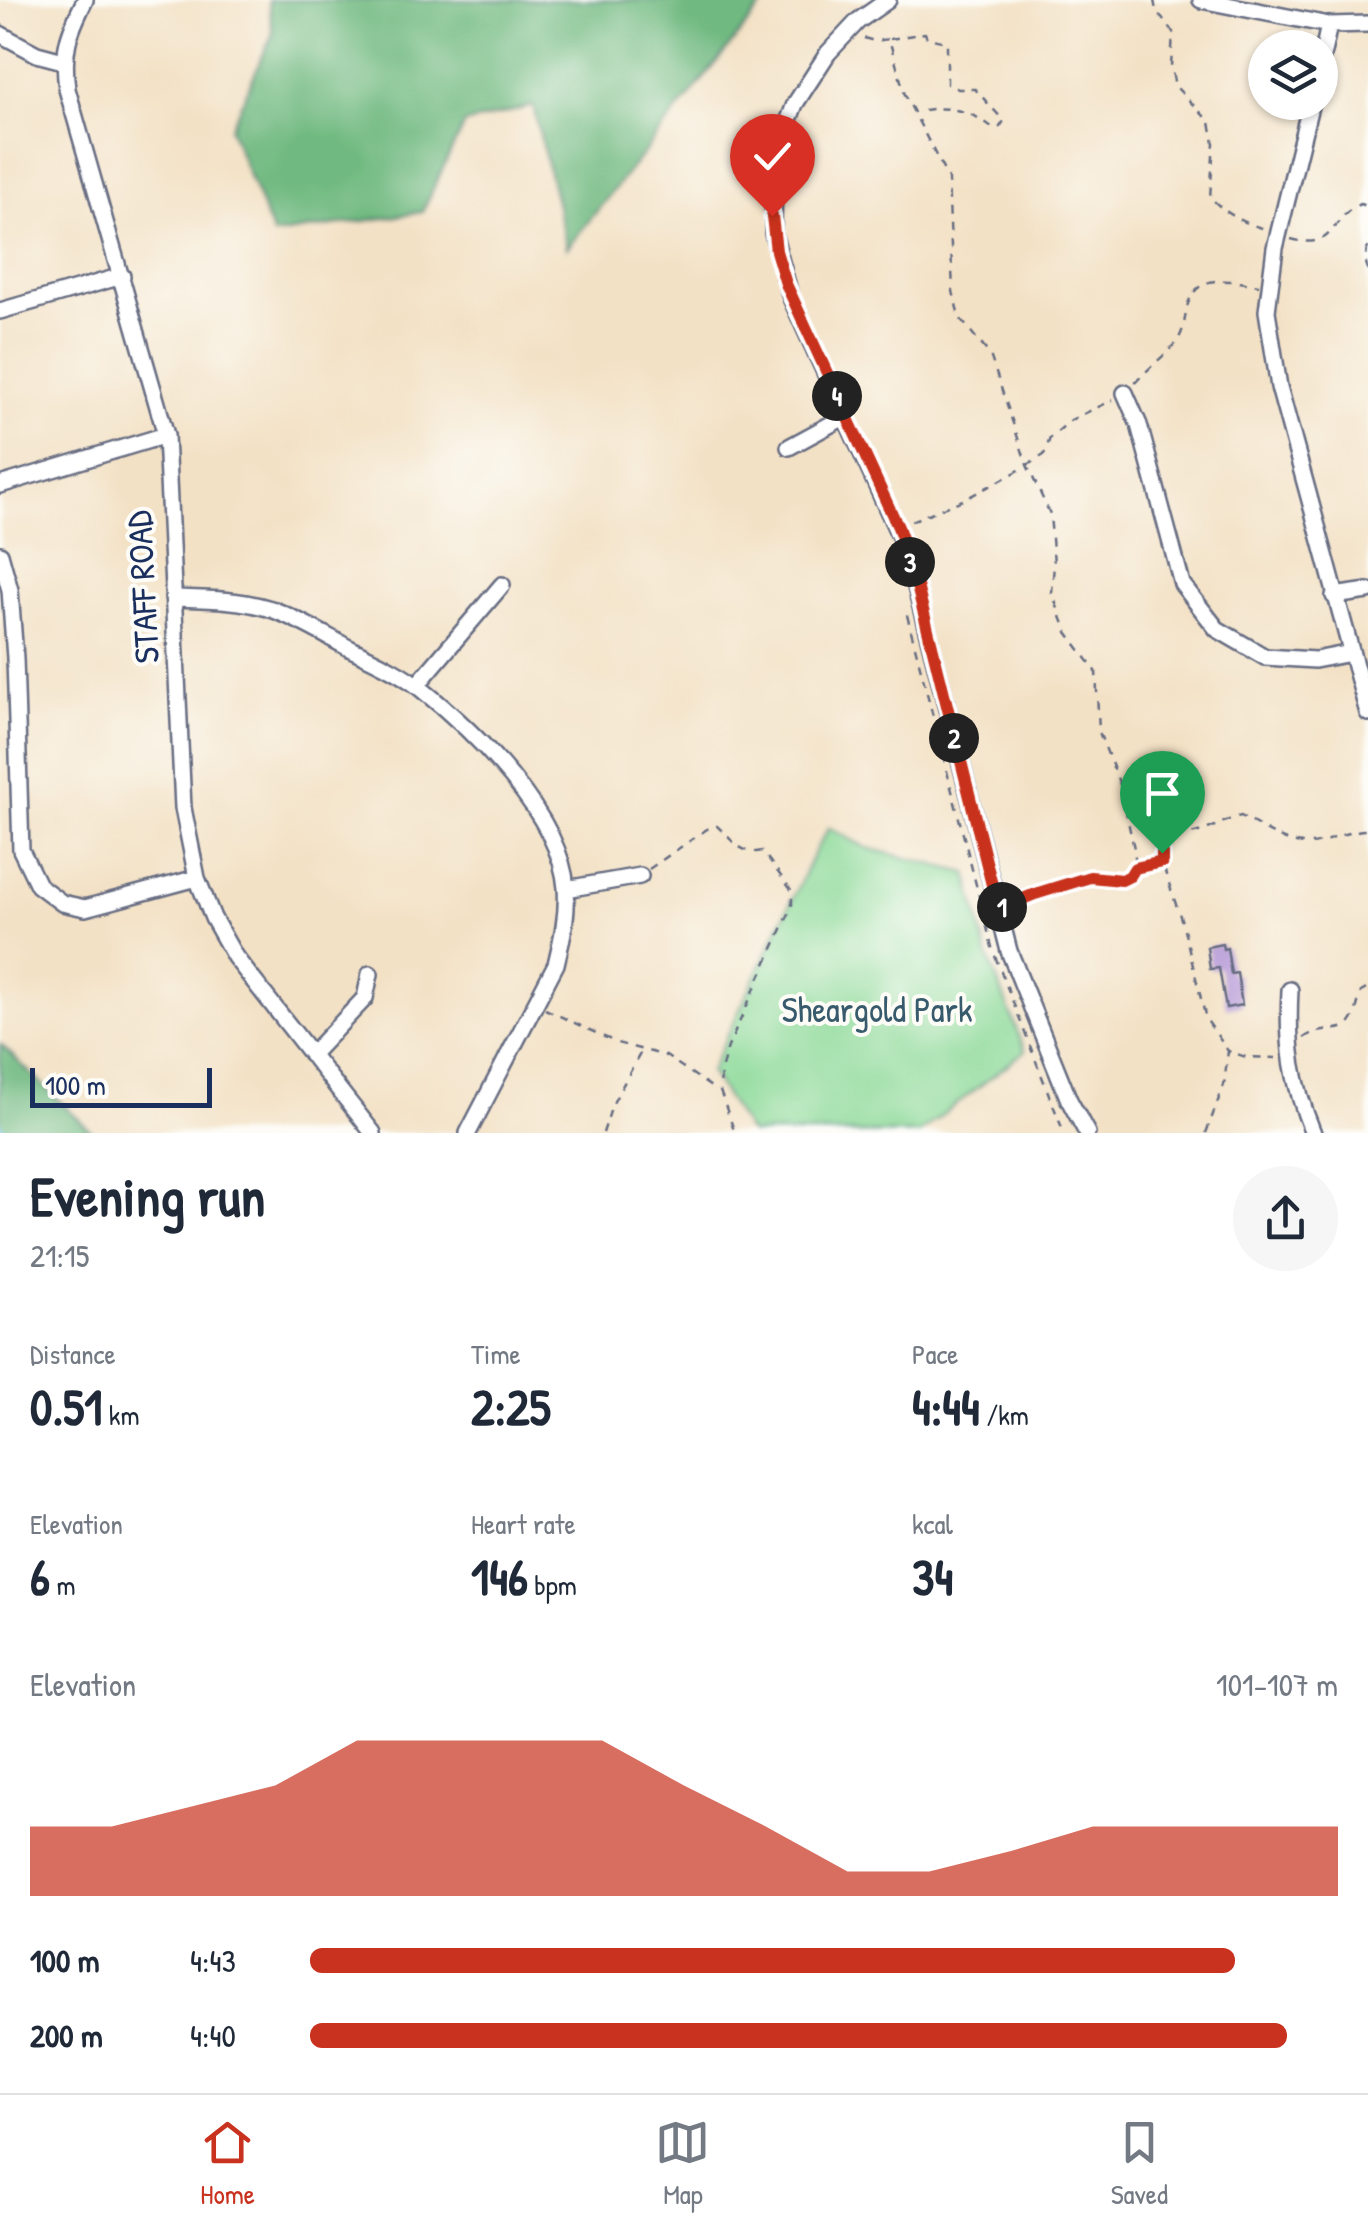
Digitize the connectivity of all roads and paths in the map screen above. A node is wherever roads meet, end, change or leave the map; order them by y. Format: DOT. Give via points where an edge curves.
graph roads {
  1 [pos="85,0"];
  2 [pos="888,0"];
  3 [pos="1154,0"];
  4 [pos="1202,0"];
  5 [pos="1330,24"];
  6 [pos="1368,24"];
  7 [pos="851,28"];
  8 [pos="1329,30"];
  9 [pos="0,34"];
  10 [pos="889,39"];
  11 [pos="63,61"];
  12 [pos="914,113"];
  13 [pos="1306,120"];
  14 [pos="1368,207"];
  15 [pos="1278,232"];
  16 [pos="1368,247"];
  17 [pos="1368,273"];
  18 [pos="122,276"];
  19 [pos="1270,286"];
  20 [pos="0,311"];
  21 [pos="1126,393"];
  22 [pos="846,416"];
  23 [pos="166,435"];
  24 [pos="789,446"];
  25 [pos="1027,464"];
  26 [pos="0,485"];
  27 [pos="898,527"];
  28 [pos="0,554"];
  29 [pos="502,584"];
  30 [pos="1368,591"];
  31 [pos="1334,596"];
  32 [pos="173,598"];
  33 [pos="1351,653"];
  34 [pos="8,660"];
  35 [pos="418,685"];
  36 [pos="1368,713"];
  37 [pos="1368,830"];
  38 [pos="1162,862"];
  39 [pos="1135,868"];
  40 [pos="640,876"];
  41 [pos="197,878"];
  42 [pos="566,889"];
  43 [pos="998,909"];
  44 [pos="370,974"];
  45 [pos="1368,988"];
  46 [pos="1290,990"];
  47 [pos="535,1004"];
  48 [pos="1289,1049"];
  49 [pos="642,1050"];
  50 [pos="1228,1052"];
  51 [pos="311,1054"];
  52 [pos="720,1093"];
  53 [pos="1081,1131"];
  54 [pos="372,1133"];
  55 [pos="468,1133"];
  56 [pos="603,1133"];
  57 [pos="735,1133"];
  58 [pos="1206,1133"];
  59 [pos="1313,1133"];
  1 -- 11 [label="street, STAFF ROAD"];
  2 -- 7 [label="street"];
  3 -- 15 [label="path" via="1172,32 1175,86 1210,122 1210,198 1246,223"];
  4 -- 5 [label="street"];
  5 -- 6 [label="street"];
  5 -- 8 [label="street"];
  7 -- 10 [label="path" via="874,41"];
  7 -- 22 [label="street" via="795,104 780,143 772,196 786,284"];
  9 -- 11 [label="street"];
  10 -- 12 [label="path"];
  10 -- 12 [label="path" via="925,34 947,42 947,84 975,88 1004,120 993,128 971,112"];
  11 -- 18 [label="street, STAFF ROAD"];
  12 -- 25 [label="path" via="948,179 952,291 960,317 990,355"];
  13 -- 15 [label="street"];
  14 -- 15 [label="path" via="1350,209 1329,238 1316,242"];
  15 -- 19 [label="street"];
  16 -- 17 [label="path"];
  18 -- 20 [label="street"];
  18 -- 23 [label="street, STAFF ROAD"];
  19 -- 21 [label="path" via="1218,280 1196,288 1180,338"];
  19 -- 31 [label="street" via="1267,311 1279,386"];
  21 -- 25 [label="path" via="1071,420 1050,438 1044,455"];
  21 -- 33 [label="street" via="1182,584 1216,629 1264,656 1315,660"];
  22 -- 24 [label="street"];
  22 -- 27 [label="street"];
  23 -- 26 [label="street"];
  23 -- 32 [label="street, STAFF ROAD"];
  25 -- 27 [label="path"];
  25 -- 39 [label="path" via="1050,514 1052,592 1067,632 1096,671 1099,732 1120,785"];
  27 -- 43 [label="street"];
  28 -- 34 [label="street" via="10,590"];
  29 -- 35 [label="street"];
  30 -- 31 [label="street"];
  31 -- 33 [label="street"];
  32 -- 35 [label="street" via="274,610"];
  32 -- 41 [label="street, STAFF ROAD" via="183,808"];
  33 -- 36 [label="street"];
  34 -- 41 [label="street" via="21,850 38,886 62,903 86,908"];
  35 -- 42 [label="street" via="525,796 547,831"];
  37 -- 38 [label="path" via="1318,844 1286,842 1241,816 1182,833 1168,842"];
  38 -- 39 [label="path"];
  38 -- 50 [label="path" via="1206,1019"];
  39 -- 43 [label="path" via="1122,880 1090,877"];
  40 -- 42 [label="street"];
  40 -- 52 [label="path" via="717,826 741,849 762,851 792,891 792,906 728,1047"];
  41 -- 51 [label="street, STAFF ROAD" via="236,957"];
  42 -- 47 [label="street" via="556,964"];
  43 -- 53 [label="street"];
  44 -- 51 [label="street" via="365,998"];
  45 -- 48 [label="path" via="1352,1022 1314,1030"];
  46 -- 48 [label="street"];
  47 -- 49 [label="path"];
  47 -- 55 [label="street"];
  48 -- 50 [label="path" via="1258,1058"];
  48 -- 59 [label="street"];
  49 -- 52 [label="path" via="666,1056"];
  49 -- 56 [label="path"];
  50 -- 58 [label="path"];
  51 -- 54 [label="street, STAFF ROAD"];
  52 -- 57 [label="path"];
}
